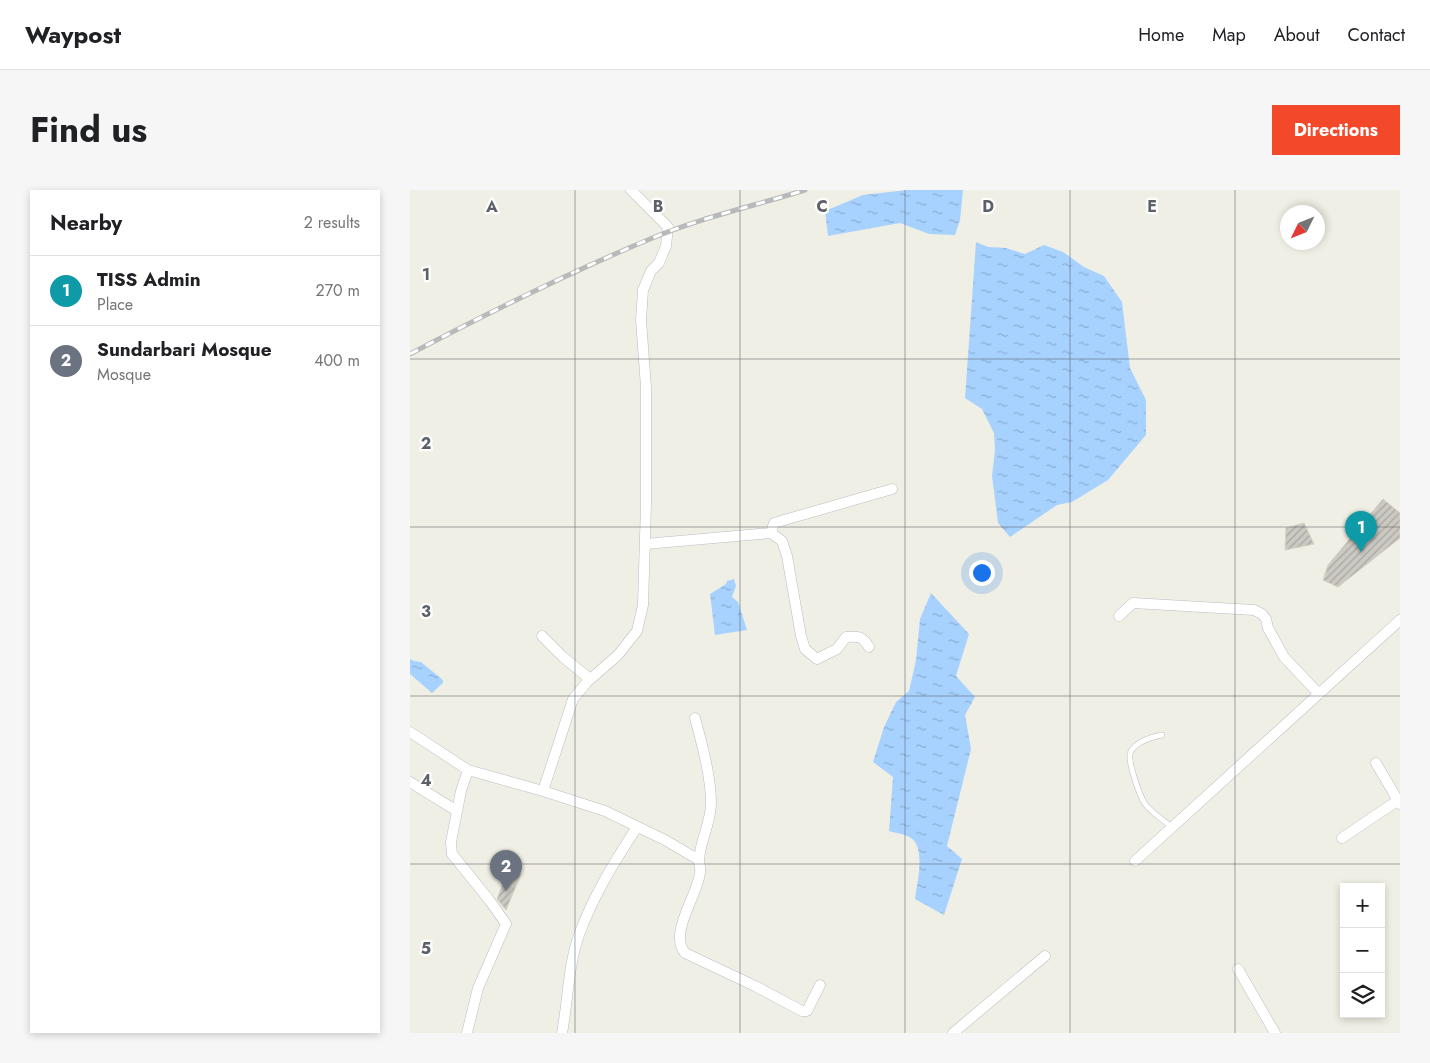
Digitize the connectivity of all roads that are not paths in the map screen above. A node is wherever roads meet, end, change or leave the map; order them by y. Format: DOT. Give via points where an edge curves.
graph roads {
  1 [pos="631,190"];
  2 [pos="892,489"];
  3 [pos="771,533"];
  4 [pos="645,544"];
  5 [pos="1119,616"];
  6 [pos="1400,620"];
  7 [pos="542,636"];
  8 [pos="870,647"];
  9 [pos="590,679"];
  10 [pos="1319,694"];
  11 [pos="695,718"];
  12 [pos="410,732"];
  13 [pos="1162,735"];
  14 [pos="1376,763"];
  15 [pos="468,770"];
  16 [pos="410,782"];
  17 [pos="544,792"];
  18 [pos="1398,802"];
  19 [pos="457,811"];
  20 [pos="637,827"];
  21 [pos="1173,827"];
  22 [pos="1342,838"];
  23 [pos="699,860"];
  24 [pos="1135,861"];
  25 [pos="1044,956"];
  26 [pos="1238,969"];
  27 [pos="820,985"];
  28 [pos="467,1033"];
  29 [pos="562,1033"];
  30 [pos="953,1033"];
  31 [pos="1275,1033"];
  1 -- 4 [label="street" via="668,227 666,246 643,290"];
  2 -- 3 [label="street" via="774,523"];
  3 -- 4 [label="street"];
  3 -- 8 [label="street" via="782,542 787,556 805,649 817,659 837,649 846,637 858,636"];
  4 -- 9 [label="street" via="643,605 637,631 618,654"];
  5 -- 10 [label="street" via="1133,603 1254,610 1266,619 1284,657"];
  6 -- 10 [label="street"];
  7 -- 9 [label="street"];
  9 -- 17 [label="street" via="573,700"];
  10 -- 21 [label="street"];
  11 -- 23 [label="street" via="711,804"];
  12 -- 15 [label="street"];
  13 -- 21 [label="lane" via="1137,745 1129,756 1145,804"];
  14 -- 18 [label="street"];
  15 -- 17 [label="street"];
  15 -- 19 [label="street"];
  16 -- 19 [label="street"];
  17 -- 20 [label="street" via="605,811"];
  18 -- 22 [label="street"];
  19 -- 28 [label="street" via="452,854 506,924 478,988"];
  20 -- 23 [label="street"];
  20 -- 29 [label="street" via="598,892 578,936"];
  21 -- 24 [label="street"];
  23 -- 27 [label="street" via="700,873 686,909 680,940 685,953 802,1011 807,1011"];
  25 -- 30 [label="street"];
  26 -- 31 [label="street"];
}
